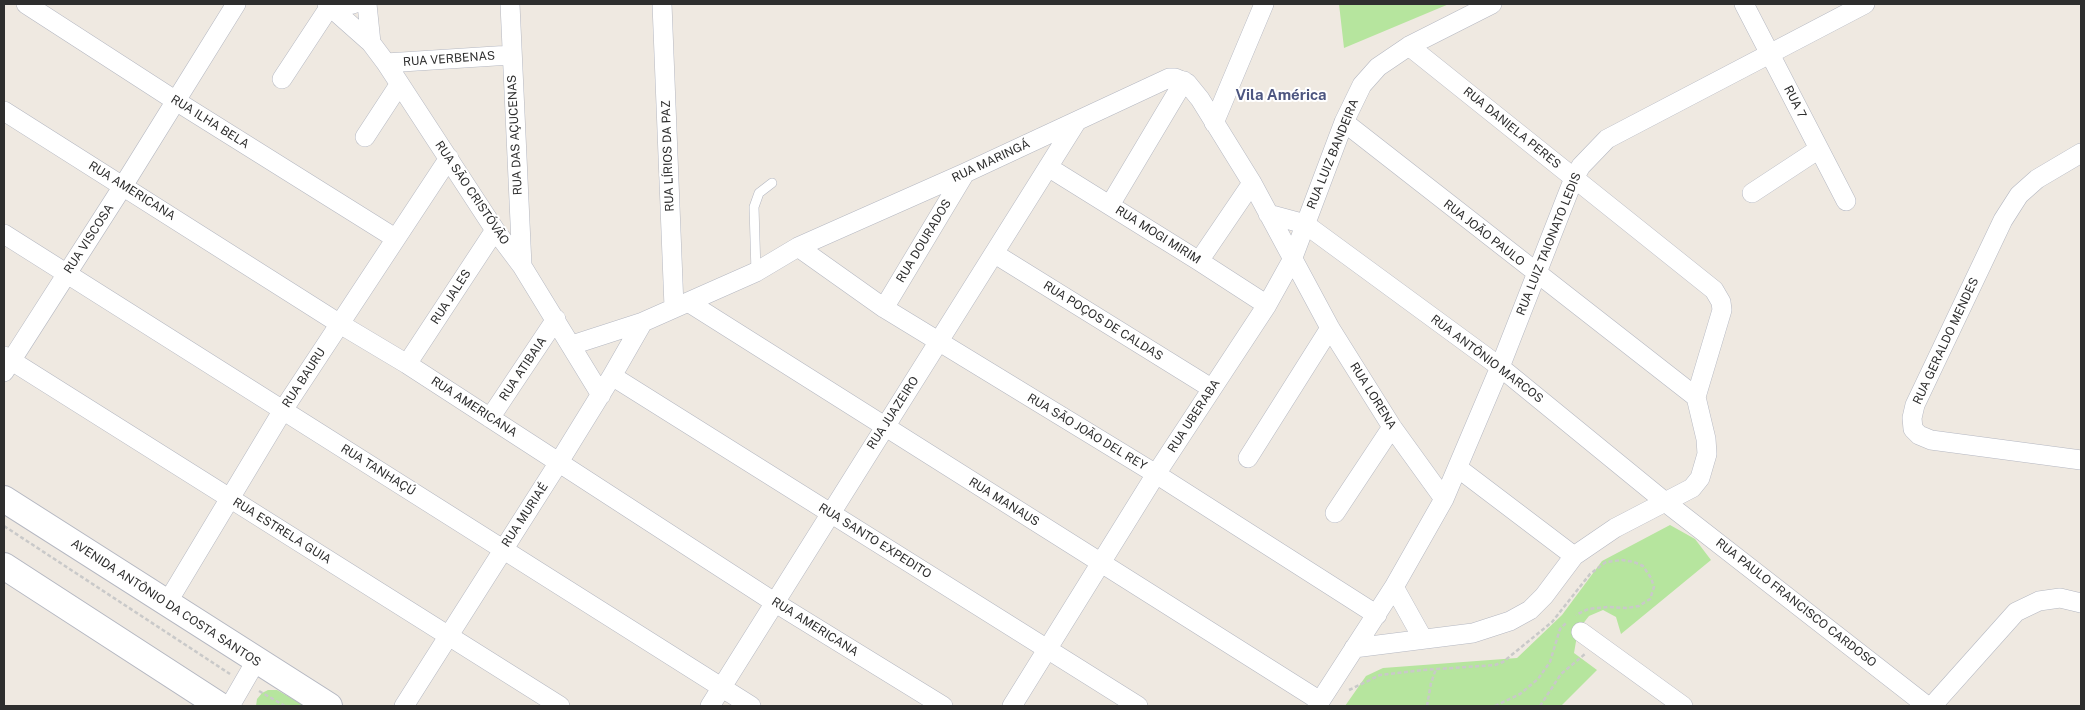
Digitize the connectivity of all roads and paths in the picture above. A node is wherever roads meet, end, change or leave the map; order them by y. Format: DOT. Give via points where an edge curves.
graph roads {
  1 [pos="26,4"];
  2 [pos="236,4"];
  3 [pos="353,4"];
  4 [pos="367,4"];
  5 [pos="510,4"];
  6 [pos="662,4"];
  7 [pos="1264,4"];
  8 [pos="1492,4"];
  9 [pos="1744,4"];
  10 [pos="1865,4"];
  11 [pos="328,5"];
  12 [pos="371,43"];
  13 [pos="1409,46"];
  14 [pos="1770,53"];
  15 [pos="511,55"];
  16 [pos="386,64"];
  17 [pos="282,79"];
  18 [pos="1184,82"];
  19 [pos="399,85"];
  20 [pos="176,101"];
  21 [pos="4,111"];
  22 [pos="1077,120"];
  23 [pos="1344,122"];
  24 [pos="1214,123"];
  25 [pos="365,137"];
  26 [pos="1820,149"];
  27 [pos="2081,152"];
  28 [pos="449,158"];
  29 [pos="1048,167"];
  30 [pos="965,173"];
  31 [pos="1574,178"];
  32 [pos="772,183"];
  33 [pos="1252,183"];
  34 [pos="123,186"];
  35 [pos="1752,193"];
  36 [pos="1846,201"];
  37 [pos="1110,205"];
  38 [pos="1268,214"];
  39 [pos="1306,224"];
  40 [pos="495,230"];
  41 [pos="4,234"];
  42 [pos="395,238"];
  43 [pos="798,247"];
  44 [pos="995,254"];
  45 [pos="1292,260"];
  46 [pos="1200,261"];
  47 [pos="522,266"];
  48 [pos="756,272"];
  49 [pos="67,273"];
  50 [pos="1537,274"];
  51 [pos="681,305"];
  52 [pos="1266,305"];
  53 [pos="884,308"];
  54 [pos="556,319"];
  55 [pos="643,322"];
  56 [pos="340,324"];
  57 [pos="1330,328"];
  58 [pos="939,342"];
  59 [pos="572,346"];
  60 [pos="6,363"];
  61 [pos="407,364"];
  62 [pos="1500,367"];
  63 [pos="612,376"];
  64 [pos="1212,388"];
  65 [pos="601,395"];
  66 [pos="1696,397"];
  67 [pos="283,410"];
  68 [pos="490,418"];
  69 [pos="884,426"];
  70 [pos="1392,427"];
  71 [pos="1248,458"];
  72 [pos="2081,460"];
  73 [pos="559,462"];
  74 [pos="1458,468"];
  75 [pos="1156,474"];
  76 [pos="231,498"];
  77 [pos="4,499"];
  78 [pos="1444,499"];
  79 [pos="1664,501"];
  80 [pos="830,513"];
  81 [pos="1335,513"];
  82 [pos="4,526"];
  83 [pos="503,549"];
  84 [pos="1574,556"];
  85 [pos="1100,562"];
  86 [pos="4,566"];
  87 [pos="1394,587"];
  88 [pos="774,602"];
  89 [pos="167,603"];
  90 [pos="2081,603"];
  91 [pos="1377,615"];
  92 [pos="1581,632"];
  93 [pos="448,635"];
  94 [pos="1423,638"];
  95 [pos="1598,644"];
  96 [pos="1354,648"];
  97 [pos="1048,649"];
  98 [pos="256,660"];
  99 [pos="1436,669"];
  100 [pos="238,679"];
  101 [pos="255,688"];
  102 [pos="721,688"];
  103 [pos="1345,696"];
  104 [pos="1319,704"];
  105 [pos="220,706"];
  106 [pos="230,706"];
  107 [pos="285,706"];
  108 [pos="329,706"];
  109 [pos="404,706"];
  110 [pos="560,706"];
  111 [pos="710,706"];
  112 [pos="751,706"];
  113 [pos="943,706"];
  114 [pos="1012,706"];
  115 [pos="1138,706"];
  116 [pos="1428,706"];
  117 [pos="1495,706"];
  118 [pos="1540,706"];
  119 [pos="1683,706"];
  120 [pos="1927,706"];
  121 [pos="1932,706"];
  1 -- 20 [label="street, RUA ILHA BELA"];
  2 -- 20 [label="street, RUA VISCOSA"];
  3 -- 11 [label="street"];
  4 -- 12 [label="street"];
  5 -- 15 [label="street, RUA DAS AÇUCENAS"];
  6 -- 51 [label="street, RUA LÍRIOS DA PAZ"];
  7 -- 24 [label="street"];
  8 -- 13 [label="street"];
  9 -- 14 [label="street, RUA 7"];
  10 -- 14 [label="street, RUA LUIZ TAIONATO LEDIS"];
  11 -- 12 [label="street, RUA SÃO CRISTÓVÃO"];
  11 -- 17 [label="street"];
  12 -- 16 [label="street, RUA SÃO CRISTÓVÃO"];
  13 -- 23 [label="street, RUA LUIZ BANDEIRA" via="1368,76"];
  13 -- 31 [label="street, RUA DANIELA PERES"];
  14 -- 26 [label="street, RUA 7"];
  14 -- 31 [label="street, RUA LUIZ TAIONATO LEDIS" via="1607,139"];
  15 -- 16 [label="street, RUA VERBENAS"];
  15 -- 47 [label="street, RUA DAS AÇUCENAS"];
  16 -- 19 [label="street, RUA SÃO CRISTÓVÃO"];
  18 -- 22 [label="street, RUA MARINGÁ" via="1168,78"];
  18 -- 24 [label="street, RUA LORENA" via="1192,88"];
  18 -- 37 [label="street"];
  19 -- 25 [label="street"];
  19 -- 28 [label="street, RUA SÃO CRISTÓVÃO"];
  20 -- 34 [label="street, RUA VISCOSA"];
  20 -- 42 [label="street, RUA ILHA BELA"];
  21 -- 34 [label="street, RUA AMERICANA"];
  22 -- 29 [label="street, RUA JUAZEIRO"];
  22 -- 30 [label="street, RUA MARINGÁ"];
  23 -- 39 [label="street, RUA LUIZ BANDEIRA"];
  23 -- 50 [label="street, RUA JOÃO PAULO"];
  24 -- 33 [label="street, RUA LORENA"];
  26 -- 35 [label="street"];
  26 -- 36 [label="street, RUA 7"];
  27 -- 72 [label="street, RUA GERALDO MENDES" via="2026,187 2015,201 1915,405 1912,418 1913,429 1930,440"];
  28 -- 40 [label="street, RUA SÃO CRISTÓVÃO"];
  28 -- 42 [label="street, RUA BAURU"];
  29 -- 37 [label="street, RUA MOGI MIRIM"];
  29 -- 44 [label="street, RUA JUAZEIRO"];
  30 -- 43 [label="street, RUA MARINGÁ"];
  30 -- 53 [label="street, RUA DOURADOS"];
  31 -- 50 [label="street, RUA LUIZ TAIONATO LEDIS"];
  31 -- 66 [label="street, RUA DANIELA PERES" via="1714,290 1722,302"];
  32 -- 48 [label="lane" via="759,193 754,207"];
  33 -- 38 [label="street, RUA LORENA"];
  33 -- 46 [label="street"];
  34 -- 49 [label="street, RUA VISCOSA"];
  34 -- 56 [label="street, RUA AMERICANA"];
  37 -- 46 [label="street, RUA MOGI MIRIM"];
  38 -- 39 [label="street"];
  38 -- 45 [label="street, RUA LORENA"];
  39 -- 45 [label="street, RUA UBERABA"];
  39 -- 62 [label="street, RUA ANTÔNIO MARCOS"];
  40 -- 47 [label="street, RUA SÃO CRISTÓVÃO"];
  40 -- 61 [label="street, RUA JALES"];
  41 -- 49 [label="street, RUA TANHAÇÚ"];
  42 -- 56 [label="street, RUA BAURU"];
  43 -- 48 [label="street"];
  43 -- 53 [label="street, RUA SÃO JOÃO DEL REY"];
  44 -- 58 [label="street, RUA JUAZEIRO"];
  44 -- 64 [label="street, RUA POÇOS DE CALDAS"];
  45 -- 52 [label="street, RUA UBERABA"];
  45 -- 57 [label="street, RUA LORENA"];
  46 -- 52 [label="street, RUA MOGI MIRIM"];
  47 -- 54 [label="street, RUA SÃO CRISTÓVÃO"];
  48 -- 51 [label="street"];
  49 -- 60 [label="street, RUA VISCOSA"];
  49 -- 67 [label="street, RUA TANHAÇÚ"];
  50 -- 62 [label="street, RUA LUIZ TAIONATO LEDIS"];
  50 -- 66 [label="street, RUA JOÃO PAULO"];
  51 -- 55 [label="street"];
  51 -- 69 [label="street, RUA MANAUS"];
  52 -- 64 [label="street, RUA UBERABA"];
  53 -- 58 [label="street, RUA SÃO JOÃO DEL REY"];
  54 -- 59 [label="street, RUA SÃO CRISTÓVÃO"];
  54 -- 68 [label="street, RUA ATIBAIA"];
  55 -- 59 [label="street"];
  55 -- 63 [label="street, RUA MURIAÉ"];
  56 -- 61 [label="street, RUA AMERICANA"];
  56 -- 67 [label="street, RUA BAURU"];
  57 -- 70 [label="street, RUA LORENA"];
  57 -- 71 [label="street"];
  58 -- 69 [label="street, RUA JUAZEIRO"];
  58 -- 75 [label="street, RUA SÃO JOÃO DEL REY"];
  59 -- 65 [label="street, RUA SÃO CRISTÓVÃO"];
  60 -- 76 [label="street, RUA ESTRELA GUIA"];
  61 -- 68 [label="street, RUA AMERICANA"];
  62 -- 74 [label="street, RUA LUIZ TAIONATO LEDIS"];
  62 -- 79 [label="street, RUA ANTÔNIO MARCOS"];
  63 -- 65 [label="street, RUA MURIAÉ"];
  63 -- 80 [label="street, RUA SANTO EXPEDITO"];
  64 -- 75 [label="street, RUA UBERABA"];
  65 -- 73 [label="street, RUA MURIAÉ"];
  66 -- 79 [label="street" via="1706,439 1704,468 1692,488"];
  67 -- 76 [label="street, RUA BAURU"];
  67 -- 83 [label="street, RUA TANHAÇÚ"];
  68 -- 73 [label="street, RUA AMERICANA"];
  69 -- 80 [label="street, RUA JUAZEIRO"];
  69 -- 85 [label="street, RUA MANAUS"];
  70 -- 78 [label="street, RUA LORENA"];
  70 -- 81 [label="street"];
  73 -- 83 [label="street, RUA MURIAÉ"];
  73 -- 88 [label="street, RUA AMERICANA"];
  74 -- 78 [label="street, RUA LUIZ TAIONATO LEDIS"];
  74 -- 84 [label="street"];
  75 -- 85 [label="street, RUA UBERABA"];
  75 -- 91 [label="street, RUA SÃO JOÃO DEL REY"];
  76 -- 89 [label="street, RUA BAURU"];
  76 -- 93 [label="street, RUA ESTRELA GUIA"];
  77 -- 89 [label="street, AVENIDA ANTÔNIO DA COSTA SANTOS"];
  78 -- 87 [label="street"];
  79 -- 84 [label="street" via="1615,528"];
  79 -- 120 [label="street, RUA PAULO FRANCISCO CARDOSO"];
  80 -- 88 [label="street, RUA JUAZEIRO"];
  80 -- 97 [label="street, RUA SANTO EXPEDITO"];
  82 -- 100 [label="path"];
  83 -- 93 [label="street, RUA MURIAÉ"];
  83 -- 102 [label="street, RUA TANHAÇÚ"];
  84 -- 94 [label="street" via="1530,610 1510,621 1474,634"];
  85 -- 97 [label="street, RUA UBERABA"];
  85 -- 104 [label="street, RUA MANAUS"];
  86 -- 105 [label="street"];
  87 -- 91 [label="street"];
  87 -- 94 [label="street"];
  88 -- 102 [label="street, RUA JUAZEIRO"];
  88 -- 113 [label="street, RUA AMERICANA"];
  89 -- 98 [label="street, AVENIDA ANTÔNIO DA COSTA SANTOS"];
  90 -- 121 [label="street" via="2060,598 2039,601 2016,612"];
  91 -- 96 [label="street"];
  92 -- 95 [label="street"];
  93 -- 109 [label="street, RUA MURIAÉ"];
  93 -- 110 [label="street, RUA ESTRELA GUIA"];
  94 -- 96 [label="street"];
  95 -- 118 [label="path" via="1561,674"];
  95 -- 119 [label="street"];
  96 -- 104 [label="street"];
  97 -- 114 [label="street, RUA UBERABA"];
  97 -- 115 [label="street, RUA SANTO EXPEDITO"];
  98 -- 106 [label="street"];
  98 -- 108 [label="street, AVENIDA ANTÔNIO DA COSTA SANTOS"];
  99 -- 103 [label="path" via="1380,675 1350,689"];
  99 -- 116 [label="path"];
  99 -- 117 [label="path" via="1503,662 1552,622 1590,574 1606,562 1622,560 1643,566 1654,587 1650,599 1639,606 1627,608 1588,608 1572,617 1560,629 1550,662 1538,679 1520,694"];
  101 -- 107 [label="path"];
  102 -- 111 [label="street, RUA JUAZEIRO"];
  102 -- 112 [label="street, RUA TANHAÇÚ"];
}
